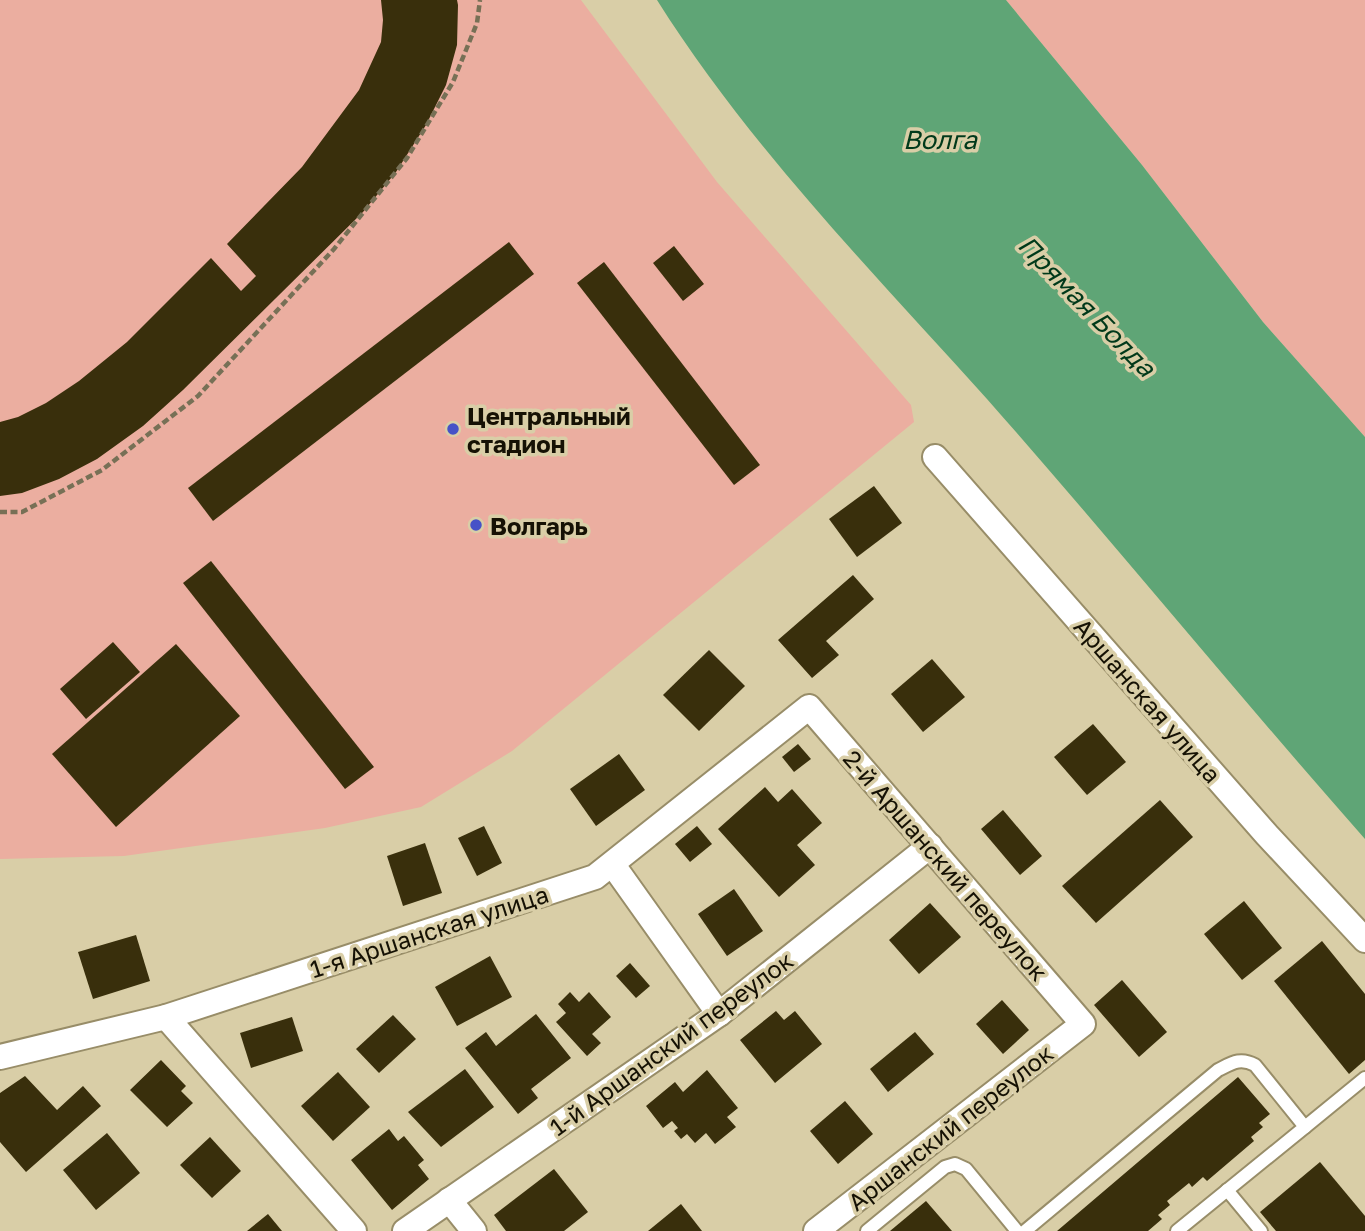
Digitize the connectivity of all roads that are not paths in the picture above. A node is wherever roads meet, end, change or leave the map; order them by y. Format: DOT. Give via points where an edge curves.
graph roads {
  1 [pos="935,457"];
  2 [pos="809,707"];
  3 [pos="930,846"];
  4 [pos="613,865"];
  5 [pos="1365,940"];
  6 [pos="719,1014"];
  7 [pos="166,1017"];
  8 [pos="1083,1024"];
  9 [pos="0,1057"];
  10 [pos="1365,1078"];
  11 [pos="1305,1127"];
  12 [pos="1227,1190"];
  13 [pos="449,1200"];
  14 [pos="354,1231"];
  15 [pos="405,1231"];
  16 [pos="474,1231"];
  17 [pos="816,1231"];
  18 [pos="867,1231"];
  19 [pos="1017,1231"];
  20 [pos="1025,1231"];
  21 [pos="1178,1231"];
  22 [pos="1261,1231"];
  1 -- 5 [label="street, Аршанская улица"];
  2 -- 3 [label="street, 2-й Аршанский переулок"];
  2 -- 4 [label="street, 1-я Аршанская улица"];
  3 -- 6 [label="street, 1-й Аршанский переулок"];
  3 -- 8 [label="street, 2-й Аршанский переулок"];
  4 -- 6 [label="street"];
  4 -- 7 [label="street, 1-я Аршанская улица" via="594,877"];
  6 -- 13 [label="street, 1-й Аршанский переулок"];
  7 -- 9 [label="street, 1-я Аршанская улица"];
  7 -- 14 [label="street"];
  8 -- 17 [label="street, Аршанский переулок"];
  10 -- 11 [label="lane"];
  11 -- 12 [label="lane"];
  11 -- 20 [label="lane" via="1255,1065 1237,1060 1218,1070"];
  12 -- 21 [label="lane"];
  12 -- 22 [label="lane"];
  13 -- 15 [label="street, 1-й Аршанский переулок"];
  13 -- 16 [label="street"];
  18 -- 19 [label="lane" via="945,1167 955,1164 966,1170"];
}
